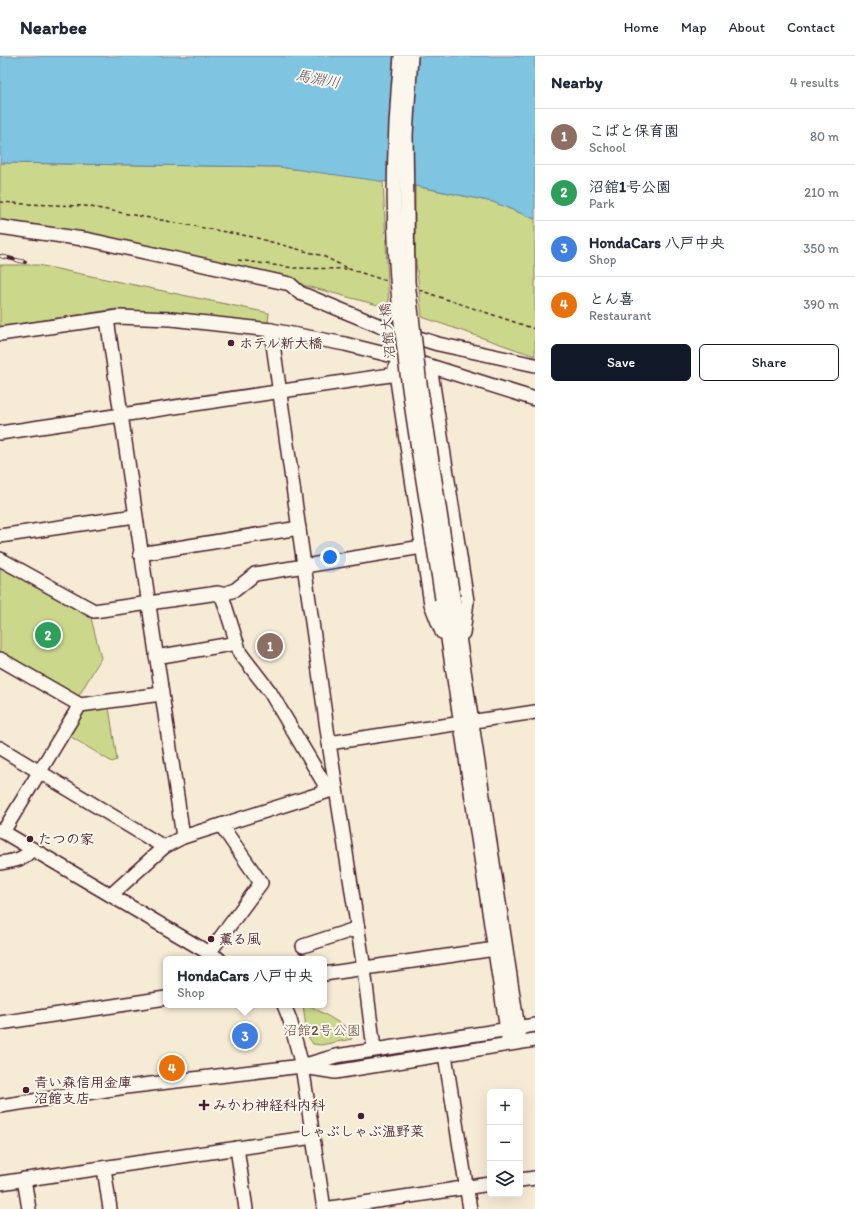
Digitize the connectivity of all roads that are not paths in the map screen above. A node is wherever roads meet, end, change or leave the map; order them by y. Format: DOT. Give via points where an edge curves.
graph roads {
  1 [pos="401,56"];
  2 [pos="412,56"];
  3 [pos="0,227"];
  4 [pos="107,319"];
  5 [pos="271,330"];
  6 [pos="0,334"];
  7 [pos="393,356"];
  8 [pos="535,365"];
  9 [pos="430,366"];
  10 [pos="397,374"];
  11 [pos="279,392"];
  12 [pos="535,399"];
  13 [pos="121,416"];
  14 [pos="0,433"];
  15 [pos="134,516"];
  16 [pos="299,528"];
  17 [pos="0,536"];
  18 [pos="422,548"];
  19 [pos="140,554"];
  20 [pos="0,559"];
  21 [pos="304,565"];
  22 [pos="220,596"];
  23 [pos="448,598"];
  24 [pos="148,603"];
  25 [pos="237,643"];
  26 [pos="456,650"];
  27 [pos="156,657"];
  28 [pos="0,660"];
  29 [pos="161,694"];
  30 [pos="80,705"];
  31 [pos="535,712"];
  32 [pos="467,722"];
  33 [pos="329,743"];
  34 [pos="0,748"];
  35 [pos="41,772"];
  36 [pos="332,789"];
  37 [pos="221,825"];
  38 [pos="1,831"];
  39 [pos="184,836"];
  40 [pos="164,847"];
  41 [pos="32,849"];
  42 [pos="0,863"];
  43 [pos="111,896"];
  44 [pos="358,928"];
  45 [pos="302,946"];
  46 [pos="495,949"];
  47 [pos="214,956"];
  48 [pos="364,969"];
  49 [pos="327,974"];
  50 [pos="163,998"];
  51 [pos="285,1008"];
  52 [pos="0,1022"];
  53 [pos="535,1025"];
  54 [pos="513,1028"];
  55 [pos="535,1040"];
  56 [pos="515,1043"];
  57 [pos="374,1049"];
  58 [pos="445,1055"];
  59 [pos="302,1066"];
  60 [pos="0,1106"];
  61 [pos="313,1137"];
  62 [pos="237,1148"];
  63 [pos="104,1168"];
  64 [pos="535,1178"];
  65 [pos="24,1179"];
  66 [pos="523,1180"];
  67 [pos="0,1183"];
  68 [pos="487,1185"];
  69 [pos="467,1188"];
  70 [pos="29,1209"];
  71 [pos="110,1209"];
  72 [pos="246,1209"];
  73 [pos="324,1209"];
  74 [pos="470,1209"];
  1 -- 23 [label="street, 沼館大橋, bridge" via="395,177 397,281 408,378"];
  2 -- 23 [label="street, 沼館大橋, bridge" via="406,135 408,282"];
  3 -- 8 [label="street" via="90,240 290,284 300,293 380,326 438,344"];
  4 -- 5 [label="street" via="171,319"];
  4 -- 6 [label="street"];
  4 -- 13 [label="street"];
  5 -- 7 [label="street"];
  5 -- 11 [label="street"];
  7 -- 9 [label="street"];
  7 -- 10 [label="street"];
  9 -- 12 [label="street"];
  9 -- 26 [label="street" via="467,601"];
  10 -- 11 [label="street"];
  10 -- 18 [label="street"];
  11 -- 13 [label="street"];
  11 -- 16 [label="street"];
  13 -- 14 [label="street"];
  13 -- 15 [label="street"];
  15 -- 17 [label="street"];
  15 -- 19 [label="street"];
  16 -- 19 [label="street"];
  16 -- 21 [label="street"];
  18 -- 21 [label="street"];
  18 -- 26 [label="street" via="431,604"];
  19 -- 24 [label="street"];
  20 -- 24 [label="street" via="94,611"];
  21 -- 22 [label="street" via="255,574 235,590"];
  21 -- 33 [label="street"];
  22 -- 24 [label="street" via="218,593"];
  22 -- 25 [label="street"];
  23 -- 26 [label="street"];
  24 -- 27 [label="street"];
  25 -- 27 [label="street"];
  25 -- 36 [label="street" via="240,653 270,692"];
  26 -- 32 [label="street"];
  27 -- 29 [label="street"];
  28 -- 30 [label="street"];
  29 -- 30 [label="street"];
  29 -- 39 [label="street"];
  30 -- 35 [label="street"];
  31 -- 32 [label="street"];
  32 -- 33 [label="street"];
  32 -- 46 [label="street"];
  32 -- 54 [label="street"];
  33 -- 36 [label="street"];
  34 -- 35 [label="street"];
  35 -- 38 [label="street"];
  35 -- 40 [label="street"];
  36 -- 37 [label="street"];
  36 -- 44 [label="street"];
  37 -- 39 [label="street"];
  37 -- 47 [label="street" via="261,884"];
  38 -- 41 [label="street"];
  39 -- 40 [label="street"];
  40 -- 43 [label="street"];
  41 -- 42 [label="street" via="27,856"];
  41 -- 43 [label="street"];
  43 -- 47 [label="street"];
  44 -- 45 [label="street"];
  44 -- 48 [label="street"];
  46 -- 48 [label="street"];
  46 -- 54 [label="street"];
  48 -- 49 [label="street"];
  48 -- 57 [label="street"];
  50 -- 52 [label="street"];
  51 -- 59 [label="street"];
  53 -- 54 [label="street"];
  54 -- 56 [label="street"];
  54 -- 57 [label="street"];
  55 -- 56 [label="street"];
  56 -- 58 [label="street"];
  57 -- 59 [label="street" via="331,1057"];
  58 -- 59 [label="street" via="335,1072"];
  58 -- 69 [label="street"];
  59 -- 60 [label="street" via="126,1087"];
  59 -- 61 [label="street"];
  61 -- 62 [label="street"];
  61 -- 73 [label="street"];
  62 -- 63 [label="street"];
  62 -- 72 [label="street"];
  63 -- 65 [label="street"];
  63 -- 71 [label="street"];
  64 -- 66 [label="street"];
  65 -- 67 [label="street"];
  65 -- 70 [label="street"];
  68 -- 69 [label="street"];
  69 -- 73 [label="street"];
  69 -- 74 [label="street"];
}
